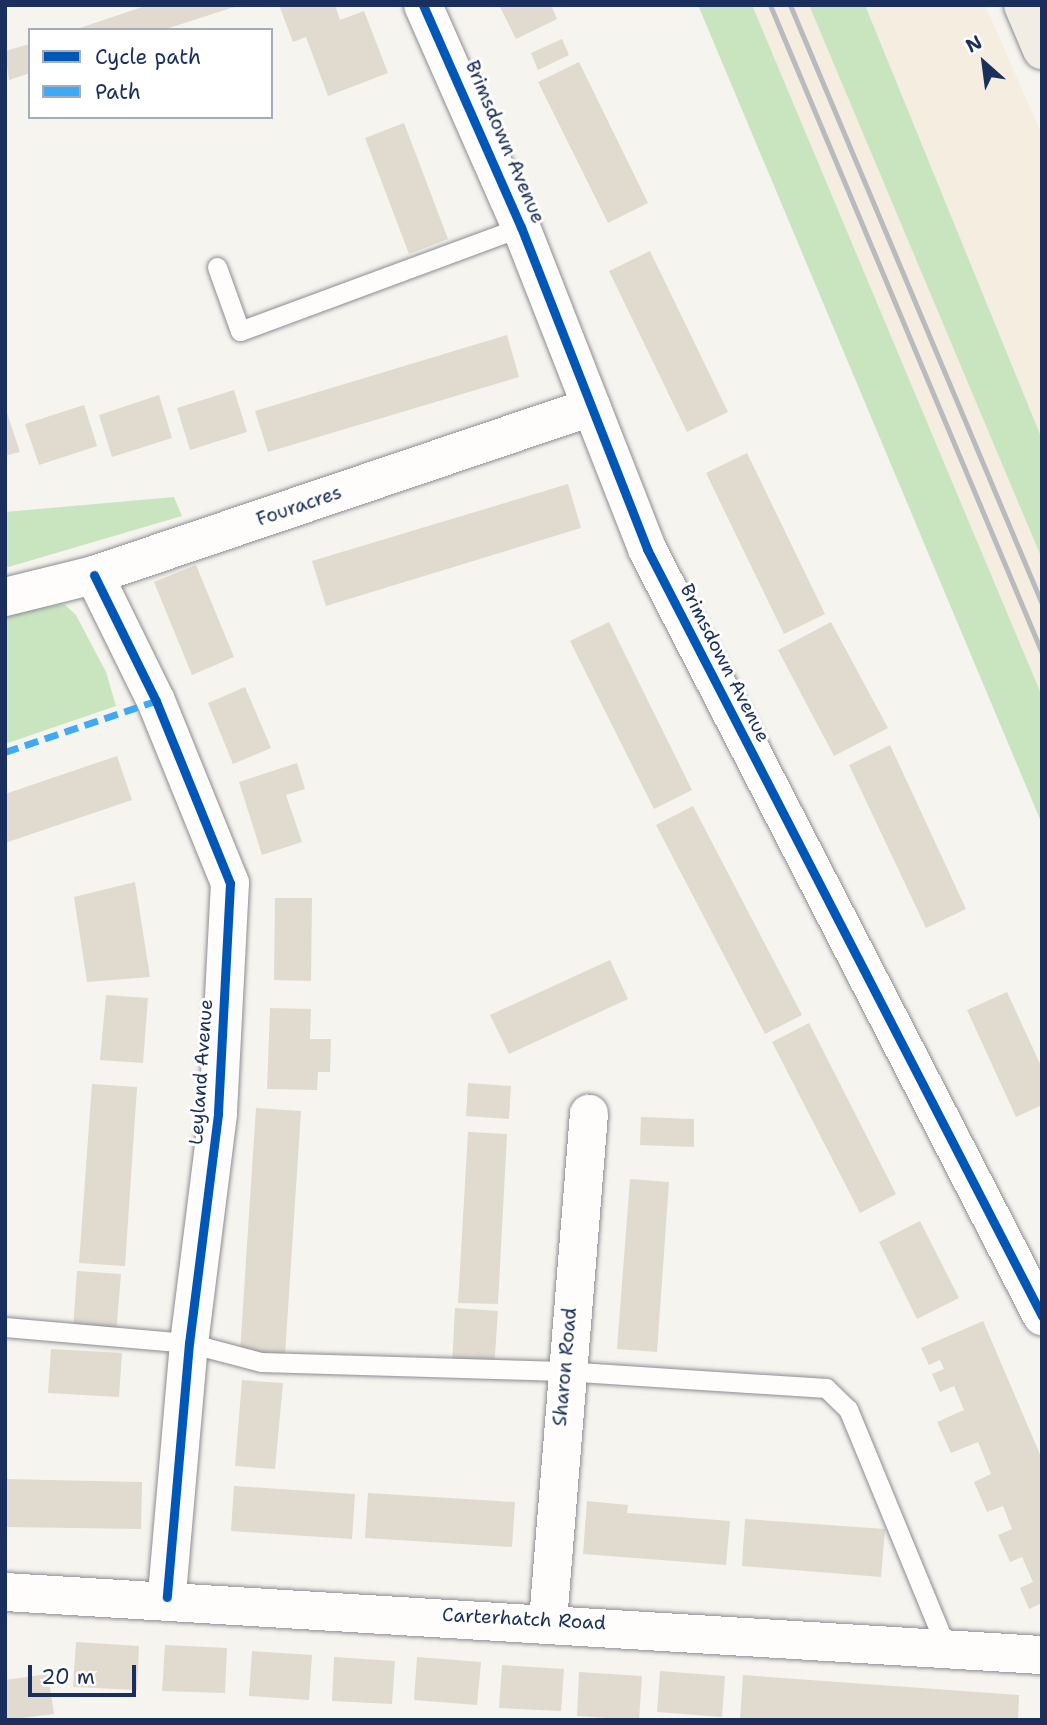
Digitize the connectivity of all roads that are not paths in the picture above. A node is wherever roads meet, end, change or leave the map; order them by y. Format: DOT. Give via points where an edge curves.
graph roads {
  1 [pos="423,5"];
  2 [pos="1023,5"];
  3 [pos="1042,50"];
  4 [pos="521,227"];
  5 [pos="217,267"];
  6 [pos="591,407"];
  7 [pos="94,576"];
  8 [pos="5,597"];
  9 [pos="589,1114"];
  10 [pos="1042,1316"];
  11 [pos="5,1327"];
  12 [pos="189,1343"];
  13 [pos="564,1371"];
  14 [pos="5,1592"];
  15 [pos="167,1597"];
  16 [pos="548,1621"];
  17 [pos="945,1644"];
  18 [pos="1042,1654"];
  1 -- 4 [label="street, Brimsdown Avenue"];
  2 -- 3 [label="main road"];
  4 -- 5 [label="lane" via="240,331"];
  4 -- 6 [label="street, Brimsdown Avenue"];
  6 -- 7 [label="street, Fouracres"];
  6 -- 10 [label="street, Brimsdown Avenue" via="647,549"];
  7 -- 8 [label="street, Fouracres"];
  7 -- 12 [label="street, Leyland Avenue" via="156,701 230,883 218,1114"];
  9 -- 13 [label="street, Sharon Road"];
  11 -- 12 [label="lane"];
  12 -- 13 [label="lane" via="261,1363"];
  12 -- 15 [label="street, Leyland Avenue"];
  13 -- 16 [label="street, Sharon Road"];
  13 -- 17 [label="lane" via="826,1388 848,1409"];
  14 -- 15 [label="street, Carterhatch Road"];
  15 -- 16 [label="street, Carterhatch Road"];
  16 -- 17 [label="street, Carterhatch Road"];
  17 -- 18 [label="street, Carterhatch Road"];
}
